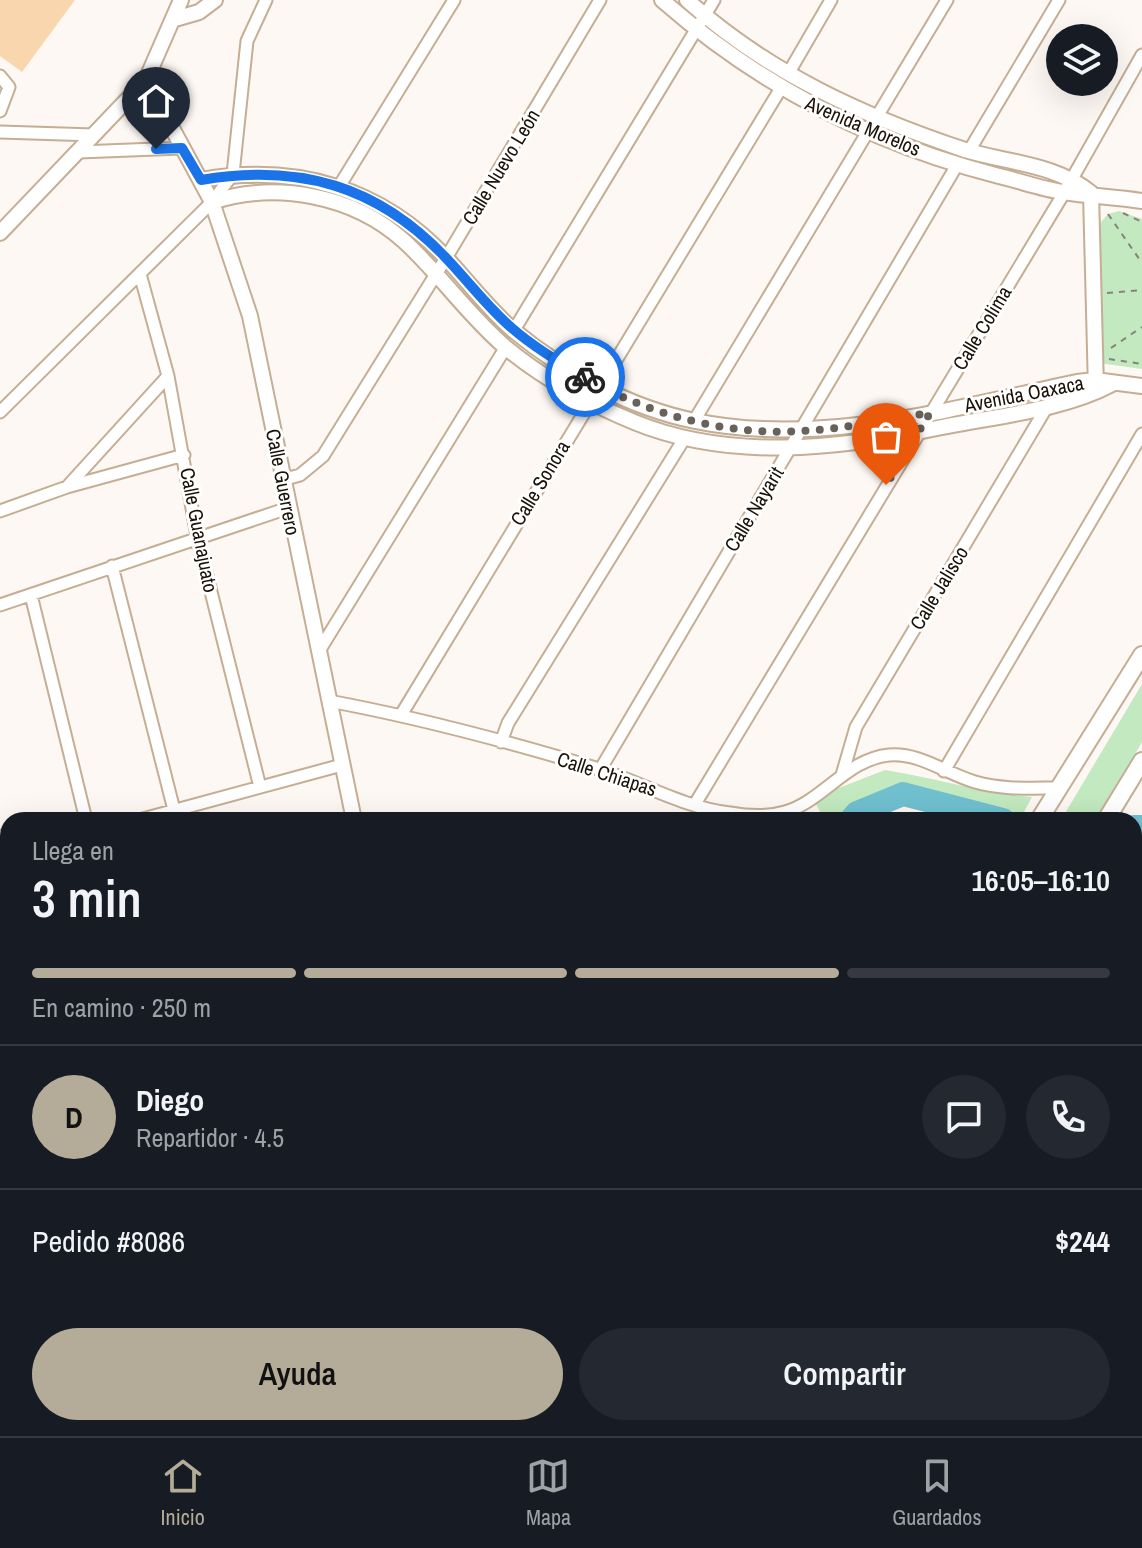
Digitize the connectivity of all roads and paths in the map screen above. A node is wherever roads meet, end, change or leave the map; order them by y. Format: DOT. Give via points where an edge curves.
graph roads {
  1 [pos="181,0"];
  2 [pos="215,0"];
  3 [pos="266,0"];
  4 [pos="454,0"];
  5 [pos="600,0"];
  6 [pos="662,0"];
  7 [pos="687,0"];
  8 [pos="714,0"];
  9 [pos="831,0"];
  10 [pos="947,0"];
  11 [pos="1059,0"];
  12 [pos="705,16"];
  13 [pos="175,19"];
  14 [pos="696,30"];
  15 [pos="1142,55"];
  16 [pos="788,74"];
  17 [pos="0,76"];
  18 [pos="146,80"];
  19 [pos="781,88"];
  20 [pos="0,111"];
  21 [pos="871,125"];
  22 [pos="0,132"];
  23 [pos="94,135"];
  24 [pos="182,148"];
  25 [pos="969,151"];
  26 [pos="79,152"];
  27 [pos="957,165"];
  28 [pos="233,174"];
  29 [pos="1072,177"];
  30 [pos="201,180"];
  31 [pos="340,185"];
  32 [pos="1064,193"];
  33 [pos="1091,193"];
  34 [pos="1142,201"];
  35 [pos="212,202"];
  36 [pos="1142,222"];
  37 [pos="0,233"];
  38 [pos="446,258"];
  39 [pos="1142,263"];
  40 [pos="140,274"];
  41 [pos="437,274"];
  42 [pos="514,330"];
  43 [pos="506,347"];
  44 [pos="1096,358"];
  45 [pos="1142,364"];
  46 [pos="168,376"];
  47 [pos="599,386"];
  48 [pos="1096,386"];
  49 [pos="1142,386"];
  50 [pos="589,401"];
  51 [pos="1049,405"];
  52 [pos="0,412"];
  53 [pos="930,413"];
  54 [pos="694,421"];
  55 [pos="800,432"];
  56 [pos="918,432"];
  57 [pos="1142,434"];
  58 [pos="684,439"];
  59 [pos="790,448"];
  60 [pos="184,455"];
  61 [pos="282,480"];
  62 [pos="67,487"];
  63 [pos="288,508"];
  64 [pos="0,511"];
  65 [pos="197,536"];
  66 [pos="112,566"];
  67 [pos="31,595"];
  68 [pos="0,605"];
  69 [pos="319,651"];
  70 [pos="1142,655"];
  71 [pos="329,701"];
  72 [pos="401,715"];
  73 [pos="501,742"];
  74 [pos="342,765"];
  75 [pos="600,770"];
  76 [pos="944,771"];
  77 [pos="1139,771"];
  78 [pos="842,775"];
  79 [pos="260,787"];
  80 [pos="1059,788"];
  81 [pos="695,804"];
  82 [pos="174,810"];
  83 [pos="84,812"];
  84 [pos="167,812"];
  85 [pos="352,812"];
  86 [pos="723,812"];
  87 [pos="785,812"];
  88 [pos="1044,812"];
  89 [pos="1112,812"];
  1 -- 13 [label="street"];
  2 -- 13 [label="street"];
  3 -- 28 [label="street" via="247,41"];
  4 -- 31 [label="street"];
  5 -- 38 [label="street, Calle Nuevo León"];
  6 -- 14 [label="street, Avenida Morelos"];
  7 -- 12 [label="street, Avenida Morelos"];
  8 -- 12 [label="street"];
  9 -- 16 [label="street"];
  10 -- 21 [label="street"];
  11 -- 25 [label="street"];
  12 -- 14 [label="street"];
  12 -- 16 [label="street, Avenida Morelos"];
  13 -- 18 [label="street"];
  14 -- 19 [label="street, Avenida Morelos"];
  14 -- 42 [label="street"];
  15 -- 29 [label="street, Calle Colima"];
  16 -- 21 [label="street, Avenida Morelos"];
  17 -- 20 [label="street" via="9,87"];
  18 -- 23 [label="street"];
  18 -- 24 [label="street, Calle Guerrero"];
  19 -- 21 [label="street, Avenida Morelos"];
  19 -- 47 [label="street, Calle Sonora"];
  21 -- 25 [label="street, Avenida Morelos"];
  21 -- 27 [label="street, Avenida Morelos"];
  21 -- 54 [label="street"];
  22 -- 23 [label="street"];
  23 -- 26 [label="street"];
  24 -- 26 [label="street"];
  24 -- 30 [label="street, Calle Guerrero"];
  25 -- 29 [label="street, Avenida Morelos"];
  26 -- 37 [label="street"];
  27 -- 32 [label="street, Avenida Morelos"];
  27 -- 55 [label="street, Calle Nayarit"];
  28 -- 30 [label="street, Avenida Oaxaca"];
  28 -- 31 [label="street, Avenida Oaxaca"];
  28 -- 35 [label="street"];
  29 -- 32 [label="street, Calle Colima"];
  29 -- 33 [label="street, Avenida Morelos"];
  30 -- 35 [label="street, Calle Guerrero"];
  31 -- 38 [label="street, Avenida Oaxaca" via="410,223"];
  32 -- 33 [label="street, Avenida Morelos"];
  32 -- 53 [label="street, Calle Colima"];
  33 -- 34 [label="street, Avenida Morelos"];
  33 -- 48 [label="street"];
  35 -- 40 [label="street"];
  35 -- 41 [label="street, Avenida Oaxaca" via="269,191 333,202 402,239"];
  35 -- 61 [label="street, Calle Guerrero" via="250,316"];
  36 -- 39 [label="path" via="1119,211 1108,214"];
  38 -- 41 [label="street, Calle Nuevo León"];
  38 -- 42 [label="street, Avenida Oaxaca"];
  40 -- 46 [label="street, Calle Guanajuato"];
  40 -- 52 [label="street"];
  41 -- 43 [label="street, Avenida Oaxaca" via="467,312"];
  41 -- 61 [label="street, Calle Nuevo León" via="323,456 300,475"];
  42 -- 47 [label="street, Avenida Oaxaca"];
  43 -- 50 [label="street, Avenida Oaxaca"];
  43 -- 69 [label="street"];
  44 -- 45 [label="path"];
  46 -- 60 [label="street, Calle Guanajuato"];
  46 -- 62 [label="street"];
  47 -- 50 [label="street, Calle Sonora"];
  47 -- 54 [label="street, Avenida Oaxaca"];
  48 -- 49 [label="street, Avenida Oaxaca"];
  48 -- 51 [label="street, Avenida Oaxaca"];
  48 -- 53 [label="street, Avenida Oaxaca"];
  50 -- 58 [label="street, Avenida Oaxaca"];
  50 -- 72 [label="street, Calle Sonora"];
  51 -- 56 [label="street, Avenida Oaxaca"];
  51 -- 78 [label="street, Calle Jalisco" via="856,727"];
  53 -- 55 [label="street, Avenida Oaxaca"];
  53 -- 56 [label="street, Calle Colima"];
  54 -- 55 [label="street, Avenida Oaxaca"];
  55 -- 59 [label="street, Calle Nayarit"];
  56 -- 59 [label="street, Avenida Oaxaca"];
  56 -- 81 [label="street, Calle Colima"];
  57 -- 76 [label="street"];
  58 -- 59 [label="street, Avenida Oaxaca"];
  58 -- 73 [label="street"];
  59 -- 75 [label="street, Calle Nayarit"];
  60 -- 62 [label="street"];
  60 -- 65 [label="street, Calle Guanajuato"];
  61 -- 63 [label="street, Calle Guerrero"];
  62 -- 64 [label="street"];
  63 -- 65 [label="street"];
  63 -- 69 [label="street, Calle Guerrero"];
  65 -- 66 [label="street"];
  65 -- 79 [label="street, Calle Guanajuato"];
  66 -- 67 [label="street"];
  66 -- 82 [label="street"];
  67 -- 68 [label="street"];
  67 -- 83 [label="street"];
  69 -- 71 [label="street, Calle Guerrero"];
  70 -- 80 [label="main road"];
  71 -- 72 [label="street, Calle Chiapas"];
  71 -- 74 [label="street, Calle Guerrero"];
  72 -- 73 [label="street, Calle Chiapas"];
  73 -- 75 [label="street, Calle Chiapas"];
  74 -- 79 [label="street"];
  74 -- 85 [label="street, Calle Guerrero"];
  75 -- 81 [label="street, Calle Chiapas"];
  76 -- 78 [label="street, Calle Chiapas" via="913,757 891,755 868,760"];
  76 -- 80 [label="street, Calle Chiapas" via="999,787"];
  77 -- 89 [label="main road"];
  78 -- 87 [label="street, Calle Chiapas" via="808,802"];
  79 -- 82 [label="street"];
  80 -- 88 [label="main road"];
  81 -- 86 [label="street, Calle Chiapas"];
  82 -- 84 [label="street"];
}
